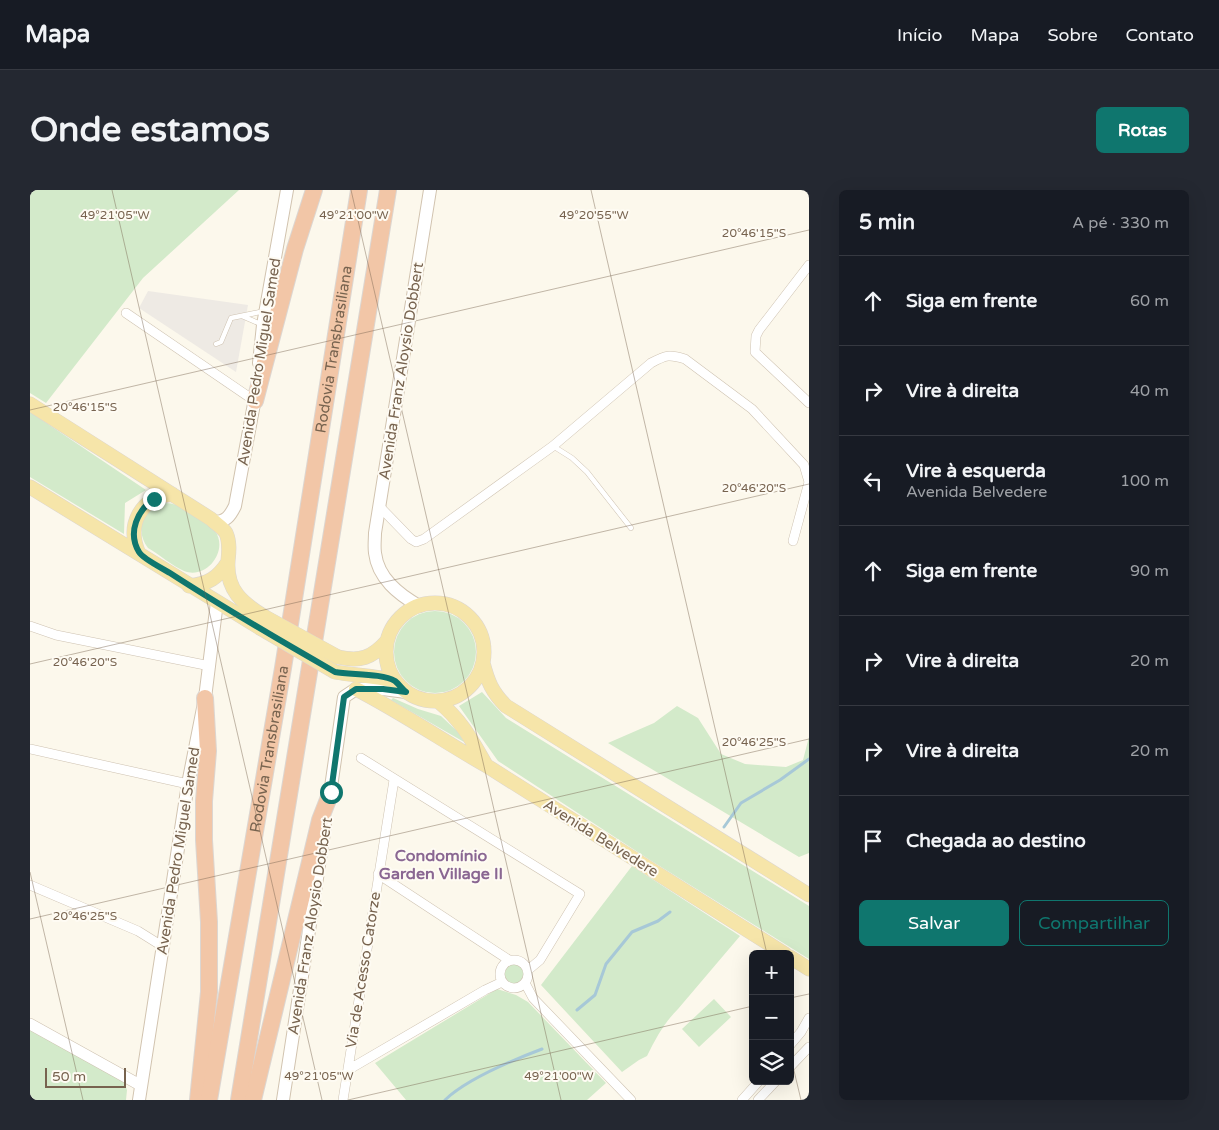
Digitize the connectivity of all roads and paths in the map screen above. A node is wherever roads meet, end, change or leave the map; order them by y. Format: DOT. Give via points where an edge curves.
graph roads {
  1 [pos="287,190"];
  2 [pos="314,190"];
  3 [pos="359,190"];
  4 [pos="388,190"];
  5 [pos="430,190"];
  6 [pos="809,265"];
  7 [pos="266,311"];
  8 [pos="126,313"];
  9 [pos="241,316"];
  10 [pos="264,325"];
  11 [pos="216,344"];
  12 [pos="255,401"];
  13 [pos="809,403"];
  14 [pos="30,404"];
  15 [pos="553,446"];
  16 [pos="30,487"];
  17 [pos="172,494"];
  18 [pos="380,506"];
  19 [pos="214,522"];
  20 [pos="631,528"];
  21 [pos="793,541"];
  22 [pos="139,554"];
  23 [pos="228,562"];
  24 [pos="189,586"];
  25 [pos="217,602"];
  26 [pos="418,606"];
  27 [pos="262,622"];
  28 [pos="30,626"];
  29 [pos="387,641"];
  30 [pos="483,663"];
  31 [pos="210,666"];
  32 [pos="394,681"];
  33 [pos="356,689"];
  34 [pos="406,692"];
  35 [pos="205,698"];
  36 [pos="438,701"];
  37 [pos="30,749"];
  38 [pos="361,758"];
  39 [pos="487,766"];
  40 [pos="394,780"];
  41 [pos="188,784"];
  42 [pos="331,792"];
  43 [pos="378,874"];
  44 [pos="30,885"];
  45 [pos="809,896"];
  46 [pos="162,946"];
  47 [pos="780,950"];
  48 [pos="794,959"];
  49 [pos="506,962"];
  50 [pos="526,967"];
  51 [pos="809,968"];
  52 [pos="501,978"];
  53 [pos="521,986"];
  54 [pos="809,1018"];
  55 [pos="30,1024"];
  56 [pos="805,1035"];
  57 [pos="794,1042"];
  58 [pos="809,1047"];
  59 [pos="794,1063"];
  60 [pos="348,1070"];
  61 [pos="140,1085"];
  62 [pos="756,1085"];
  63 [pos="772,1085"];
  64 [pos="628,1099"];
  65 [pos="747,1099"];
  66 [pos="139,1100"];
  67 [pos="198,1100"];
  68 [pos="209,1100"];
  69 [pos="239,1100"];
  70 [pos="253,1100"];
  71 [pos="283,1100"];
  72 [pos="343,1100"];
  73 [pos="758,1100"];
  1 -- 7 [label="main road, Avenida Pedro Miguel Samed"];
  2 -- 12 [label="highway"];
  3 -- 68 [label="highway, Rodovia Transbrasiliana" via="283,668"];
  4 -- 69 [label="highway, Rodovia Transbrasiliana"];
  5 -- 18 [label="main road, Avenida Franz Aloysio Dobbert"];
  6 -- 13 [label="street" via="759,330 755,344 759,358"];
  7 -- 9 [label="lane"];
  7 -- 10 [label="main road, Avenida Pedro Miguel Samed"];
  8 -- 12 [label="street"];
  9 -- 10 [label="lane"];
  9 -- 11 [label="lane" via="231,318 221,342"];
  10 -- 12 [label="main road, Avenida Pedro Miguel Samed"];
  12 -- 19 [label="main road, Avenida Pedro Miguel Samed" via="235,506 225,521"];
  14 -- 17 [label="main road"];
  15 -- 18 [label="street" via="416,542"];
  15 -- 20 [label="lane" via="587,472"];
  15 -- 21 [label="street" via="651,363 667,355 675,355 752,409 804,465 809,482"];
  16 -- 22 [label="main road"];
  17 -- 19 [label="main road"];
  17 -- 22 [label="main road" via="154,499 136,519 134,536"];
  18 -- 26 [label="main road, Avenida Franz Aloysio Dobbert" via="374,553 382,575"];
  19 -- 23 [label="main road" via="225,533 230,552"];
  22 -- 24 [label="main road"];
  23 -- 24 [label="main road" via="212,580"];
  23 -- 27 [label="main road" via="234,592"];
  24 -- 25 [label="main road"];
  25 -- 27 [label="main road"];
  25 -- 31 [label="main road, Avenida Pedro Miguel Samed"];
  26 -- 29 [label="main road" via="398,620"];
  26 -- 30 [label="main road" via="446,605 464,613 481,635"];
  27 -- 29 [label="main road, bridge" via="338,657 355,660 370,656"];
  27 -- 32 [label="main road, bridge" via="335,672 372,675"];
  28 -- 31 [label="street" via="56,635"];
  29 -- 32 [label="main road" via="386,658"];
  30 -- 36 [label="main road" via="470,686 455,697"];
  30 -- 45 [label="main road" via="495,695 506,706"];
  31 -- 35 [label="main road, Avenida Pedro Miguel Samed"];
  32 -- 34 [label="main road"];
  33 -- 34 [label="main road"];
  33 -- 39 [label="main road"];
  33 -- 42 [label="main road, Avenida Franz Aloysio Dobbert" via="344,697"];
  34 -- 36 [label="main road" via="421,699"];
  35 -- 41 [label="main road, Avenida Pedro Miguel Samed"];
  35 -- 67 [label="highway" via="208,751 204,840 210,922 209,992"];
  36 -- 39 [label="main road, Avenida Belvedere" via="453,713"];
  37 -- 41 [label="street"];
  38 -- 40 [label="street"];
  39 -- 47 [label="main road, Avenida Belvedere"];
  40 -- 43 [label="street, Via de Acesso Catorze"];
  40 -- 50 [label="street" via="580,894 540,960"];
  41 -- 46 [label="main road, Avenida Pedro Miguel Samed"];
  42 -- 70 [label="highway" via="320,820"];
  42 -- 71 [label="main road, Avenida Franz Aloysio Dobbert"];
  43 -- 49 [label="street" via="493,950"];
  43 -- 60 [label="street, Via de Acesso Catorze"];
  44 -- 46 [label="street" via="138,931"];
  46 -- 61 [label="main road, Avenida Pedro Miguel Samed"];
  48 -- 51 [label="main road"];
  49 -- 50 [label="street" via="517,960"];
  49 -- 52 [label="street"];
  50 -- 53 [label="street" via="528,979"];
  52 -- 53 [label="street" via="508,987"];
  52 -- 60 [label="street"];
  53 -- 64 [label="street"];
  54 -- 56 [label="street"];
  55 -- 61 [label="street"];
  56 -- 57 [label="street"];
  58 -- 59 [label="street"];
  60 -- 72 [label="street, Via de Acesso Catorze"];
  61 -- 66 [label="main road, Avenida Pedro Miguel Samed"];
  62 -- 65 [label="street"];
  63 -- 73 [label="street"];
}
